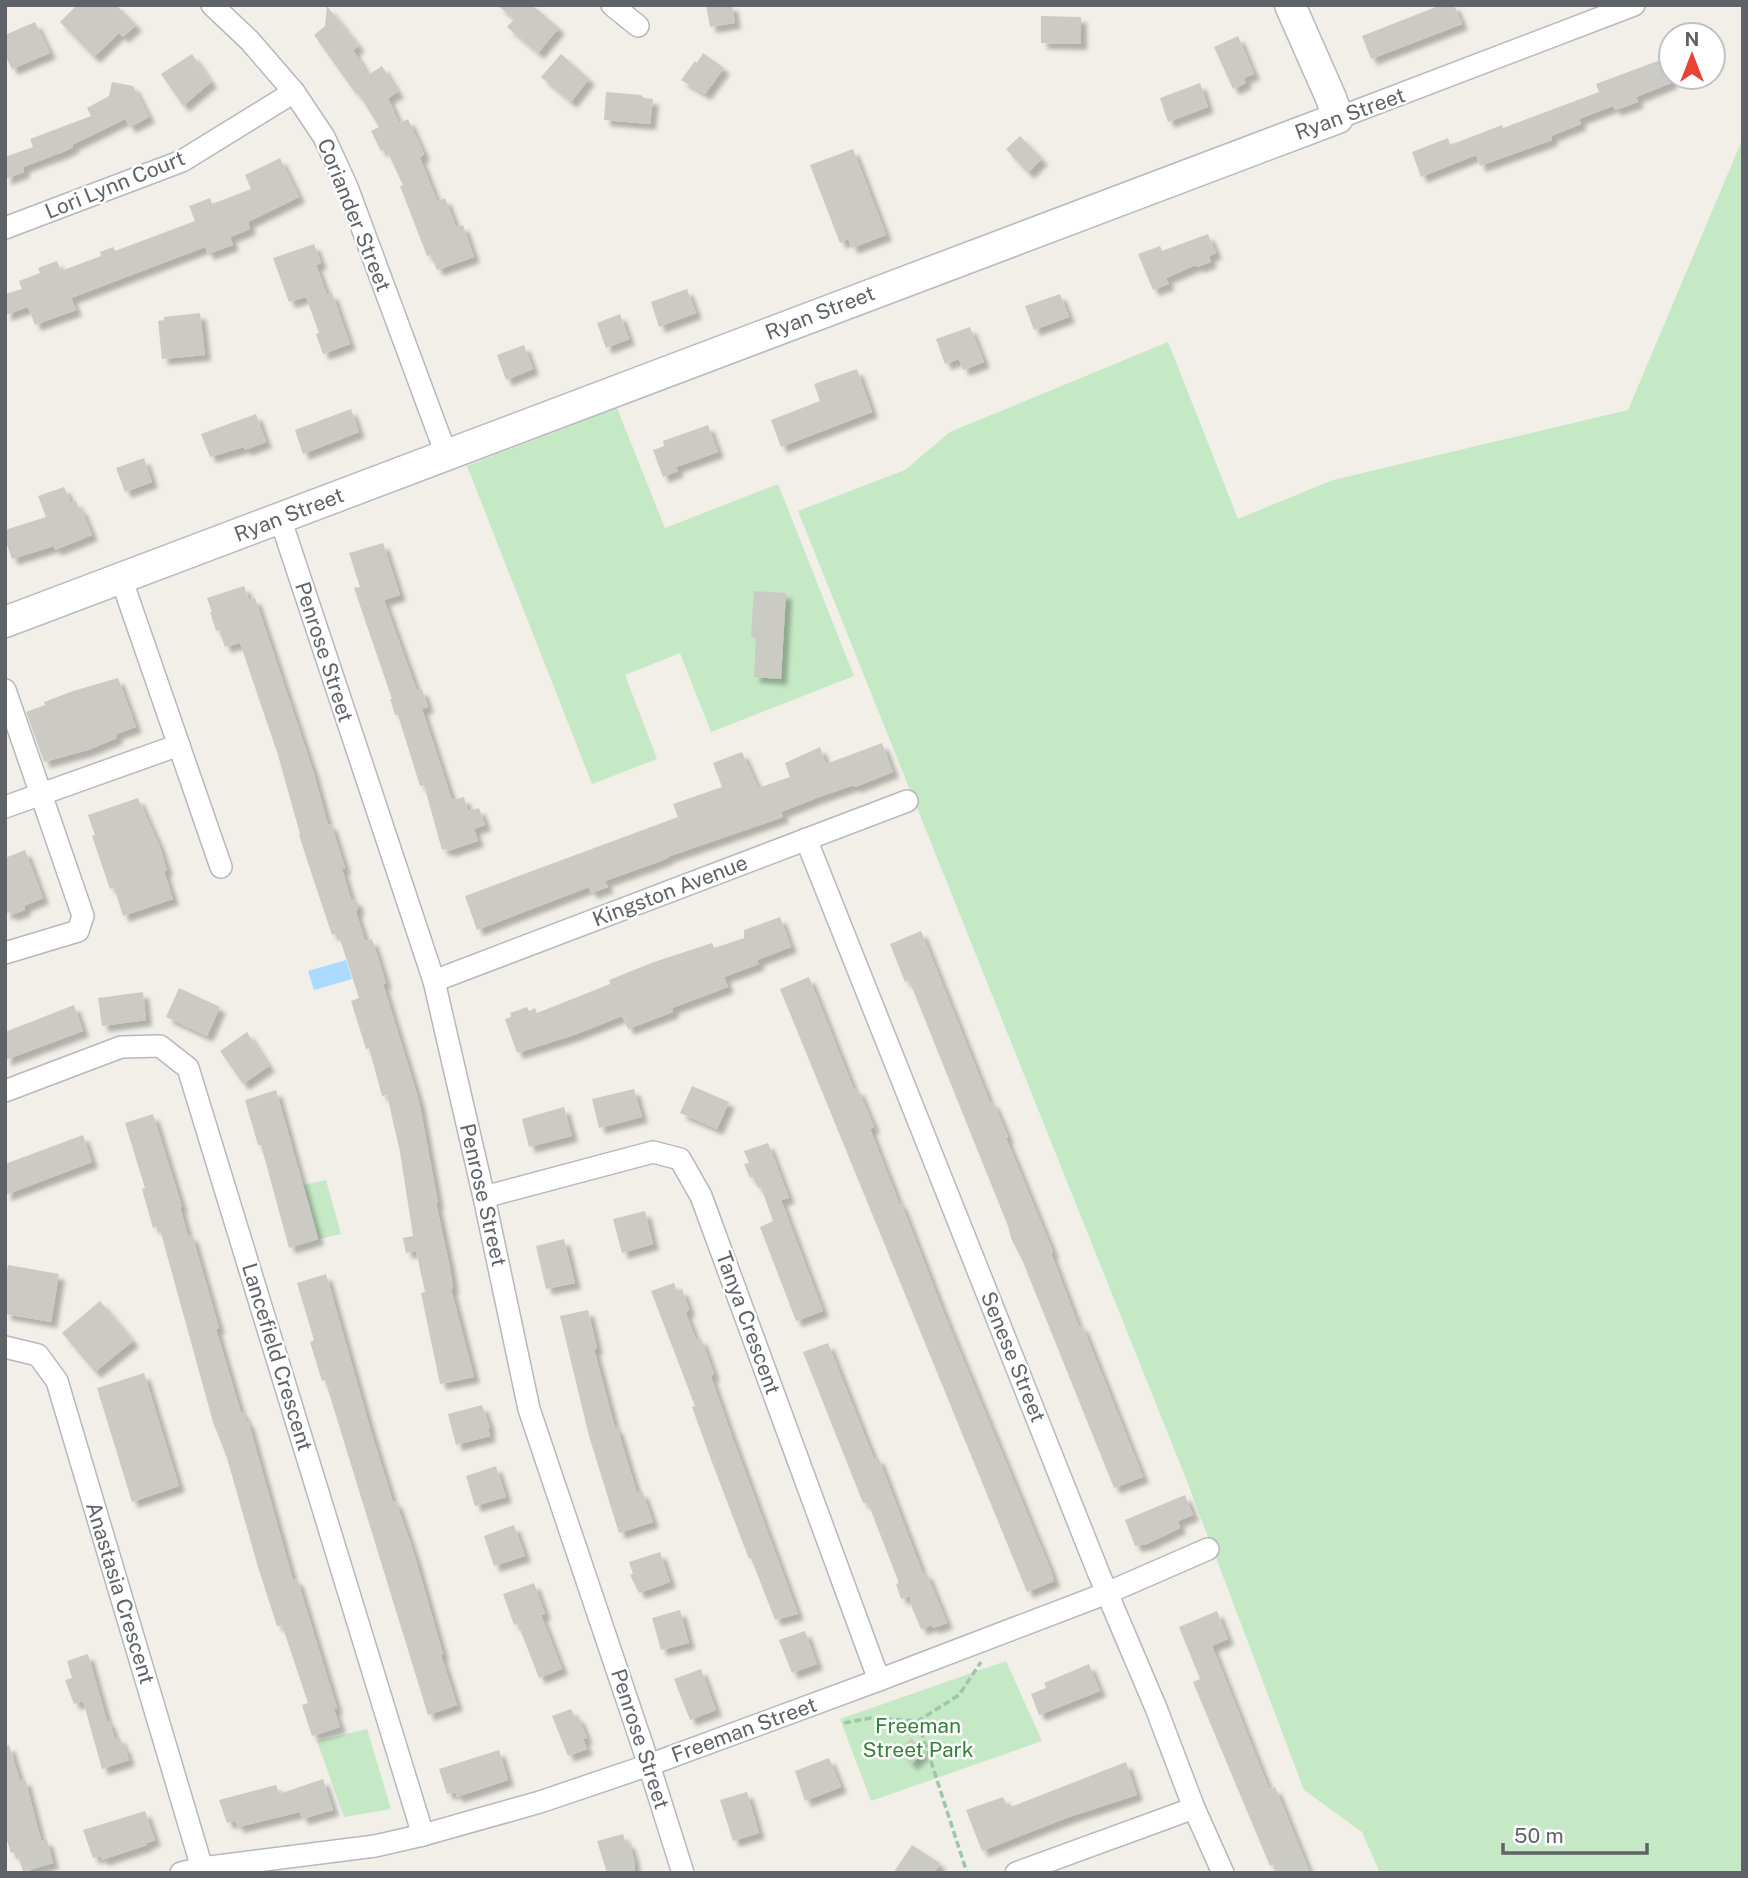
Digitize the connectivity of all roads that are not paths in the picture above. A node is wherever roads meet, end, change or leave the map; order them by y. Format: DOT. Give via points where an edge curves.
graph roads {
  1 [pos="212,5"];
  2 [pos="612,5"];
  3 [pos="1290,5"];
  4 [pos="1634,5"];
  5 [pos="638,26"];
  6 [pos="294,92"];
  7 [pos="1338,118"];
  8 [pos="5,228"];
  9 [pos="446,454"];
  10 [pos="280,519"];
  11 [pos="121,578"];
  12 [pos="5,622"];
  13 [pos="5,690"];
  14 [pos="179,745"];
  15 [pos="41,795"];
  16 [pos="907,801"];
  17 [pos="5,807"];
  18 [pos="806,839"];
  19 [pos="221,867"];
  20 [pos="5,953"];
  21 [pos="433,981"];
  22 [pos="5,1091"];
  23 [pos="484,1197"];
  24 [pos="5,1347"];
  25 [pos="1208,1549"];
  26 [pos="1107,1593"];
  27 [pos="879,1680"];
  28 [pos="649,1765"];
  29 [pos="1194,1808"];
  30 [pos="423,1835"];
  31 [pos="192,1870"];
  32 [pos="683,1873"];
  33 [pos="1016,1873"];
  34 [pos="1223,1873"];
  1 -- 6 [label="street, Coriander Street"];
  2 -- 5 [label="street"];
  3 -- 7 [label="street"];
  4 -- 7 [label="street, Ryan Street"];
  6 -- 8 [label="street, Lori Lynn Court" via="182,161"];
  6 -- 9 [label="street, Coriander Street" via="324,137 347,187"];
  7 -- 9 [label="street, Ryan Street"];
  9 -- 10 [label="street, Ryan Street"];
  10 -- 11 [label="street, Ryan Street"];
  10 -- 21 [label="street, Penrose Street"];
  11 -- 12 [label="street, Ryan Street"];
  11 -- 14 [label="street"];
  13 -- 15 [label="street"];
  14 -- 15 [label="street"];
  14 -- 19 [label="street"];
  15 -- 17 [label="street"];
  15 -- 20 [label="street" via="83,916 78,931"];
  16 -- 18 [label="street, Kingston Avenue"];
  18 -- 21 [label="street, Kingston Avenue"];
  18 -- 26 [label="street, Senese Street"];
  21 -- 23 [label="street, Penrose Street"];
  22 -- 30 [label="street, Lancefield Crescent" via="121,1047 160,1046 188,1068"];
  23 -- 27 [label="street, Tanya Crescent" via="653,1152 680,1159 701,1196"];
  23 -- 28 [label="street, Penrose Street" via="529,1409"];
  24 -- 31 [label="street, Anastasia Crescent" via="38,1355 57,1381"];
  25 -- 26 [label="street, Freeman Street"];
  26 -- 27 [label="street, Freeman Street"];
  26 -- 29 [label="street, Senese Street"];
  27 -- 28 [label="street, Freeman Street"];
  28 -- 30 [label="street, Freeman Street"];
  28 -- 32 [label="street, Penrose Street"];
  29 -- 33 [label="street"];
  29 -- 34 [label="street, Senese Street"];
  30 -- 31 [label="street, Freeman Street" via="375,1846"];
}
